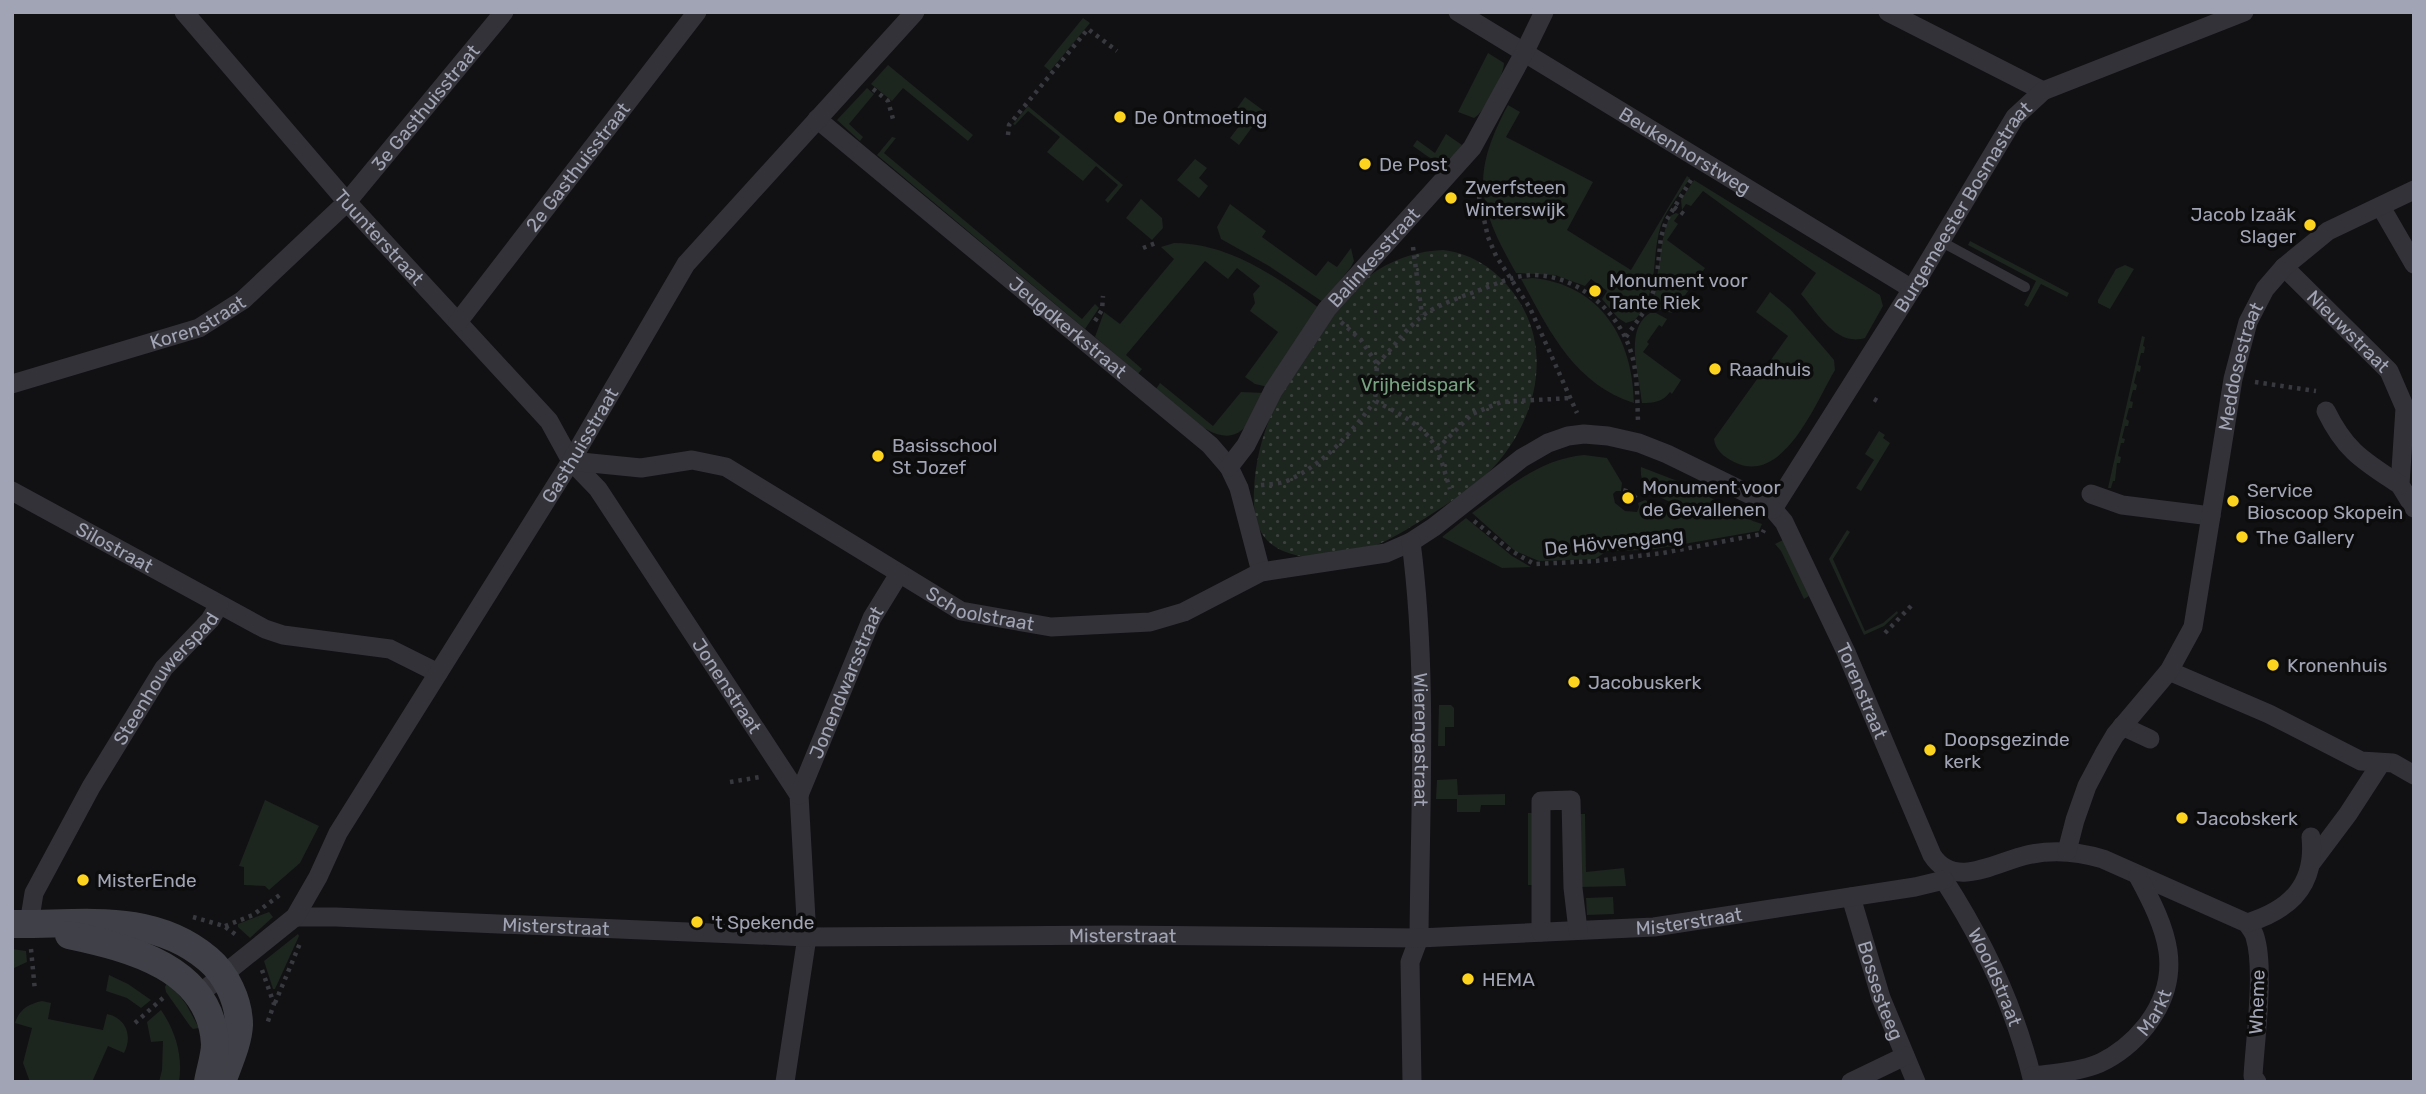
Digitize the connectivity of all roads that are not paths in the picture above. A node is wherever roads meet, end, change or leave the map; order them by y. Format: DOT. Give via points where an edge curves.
graph roads {
  1 [pos="184,12"];
  2 [pos="504,12"];
  3 [pos="697,12"];
  4 [pos="915,12"];
  5 [pos="1458,12"];
  6 [pos="1544,12"];
  7 [pos="1888,12"];
  8 [pos="2244,12"];
  9 [pos="1524,53"];
  10 [pos="2043,91"];
  11 [pos="817,119"];
  12 [pos="2414,190"];
  13 [pos="348,202"];
  14 [pos="2381,206"];
  15 [pos="1940,241"];
  16 [pos="2414,264"];
  17 [pos="2284,267"];
  18 [pos="2025,287"];
  19 [pos="1912,289"];
  20 [pos="457,322"];
  21 [pos="12,384"];
  22 [pos="2326,411"];
  23 [pos="571,461"];
  24 [pos="1229,467"];
  25 [pos="2400,485"];
  26 [pos="12,491"];
  27 [pos="2091,494"];
  28 [pos="1773,509"];
  29 [pos="2414,509"];
  30 [pos="2211,516"];
  31 [pos="1411,542"];
  32 [pos="1261,572"];
  33 [pos="899,574"];
  34 [pos="219,605"];
  35 [pos="2169,671"];
  36 [pos="438,673"];
  37 [pos="2122,726"];
  38 [pos="2150,739"];
  39 [pos="2381,763"];
  40 [pos="2414,775"];
  41 [pos="799,795"];
  42 [pos="2311,837"];
  43 [pos="2067,851"];
  44 [pos="2312,862"];
  45 [pos="1946,876"];
  46 [pos="2138,876"];
  47 [pos="1851,897"];
  48 [pos="295,917"];
  49 [pos="2247,923"];
  50 [pos="1578,930"];
  51 [pos="23,931"];
  52 [pos="1541,932"];
  53 [pos="807,937"];
  54 [pos="1419,938"];
  55 [pos="224,975"];
  56 [pos="198,995"];
  57 [pos="1905,1056"];
  58 [pos="2032,1079"];
  59 [pos="208,1082"];
  60 [pos="222,1082"];
  61 [pos="785,1082"];
  62 [pos="1412,1082"];
  63 [pos="1850,1082"];
  64 [pos="1916,1082"];
  65 [pos="2257,1082"];
  1 -- 13 [label="street, Tuunterstraat"];
  2 -- 13 [label="street, 3e Gasthuisstraat"];
  3 -- 20 [label="street, 2e Gasthuisstraat"];
  4 -- 11 [label="street, Gasthuisstraat"];
  5 -- 9 [label="street, Beukenhorstweg"];
  6 -- 9 [label="street, Balinkesstraat"];
  7 -- 10 [label="street"];
  8 -- 10 [label="street, Burgemeester Bosmastraat"];
  9 -- 19 [label="street, Beukenhorstweg"];
  9 -- 24 [label="street, Balinkesstraat" via="1472,148 1326,309 1273,391 1247,445"];
  10 -- 15 [label="street, Burgemeester Bosmastraat" via="2014,117"];
  11 -- 23 [label="street, Gasthuisstraat" via="686,264"];
  11 -- 24 [label="street, Jeugdkerkstraat" via="1210,445"];
  12 -- 14 [label="street, Meddosestraat"];
  13 -- 20 [label="street, Tuunterstraat"];
  13 -- 21 [label="street, Korenstraat" via="243,300 199,328"];
  14 -- 16 [label="street"];
  14 -- 17 [label="street, Meddosestraat" via="2328,231"];
  15 -- 18 [label="lane"];
  15 -- 19 [label="street, Burgemeester Bosmastraat"];
  17 -- 25 [label="street, Nieuwstraat" via="2389,371 2405,408"];
  17 -- 30 [label="street, Meddosestraat" via="2265,289 2248,322 2233,379"];
  19 -- 28 [label="street, Burgemeester Bosmastraat"];
  20 -- 23 [label="street, Tuunterstraat" via="549,421"];
  22 -- 25 [label="street" via="2338,435 2359,457"];
  23 -- 33 [label="street, Schoolstraat" via="641,468 692,460 726,467"];
  23 -- 36 [label="street, Gasthuisstraat"];
  23 -- 41 [label="street, Jonenstraat" via="598,489"];
  24 -- 32 [label="street, Jeugdkerkstraat"];
  25 -- 29 [label="street"];
  26 -- 34 [label="street, Silostraat"];
  27 -- 30 [label="street" via="2122,505"];
  28 -- 31 [label="street, Schoolstraat" via="1699,468 1639,443 1584,433 1548,443 1522,457"];
  28 -- 45 [label="street, Torenstraat" via="1793,537 1932,855"];
  30 -- 35 [label="street, Meddosestraat" via="2193,627"];
  31 -- 32 [label="street, Schoolstraat" via="1360,559"];
  31 -- 54 [label="street, Wierengastraat" via="1418,594 1421,696"];
  32 -- 33 [label="street, Schoolstraat" via="1184,612 1150,622 1051,627 961,611"];
  33 -- 41 [label="street, Jonendwarsstraat" via="872,618"];
  34 -- 36 [label="street, Steenhouwerspad" via="283,635 390,649"];
  34 -- 51 [label="street, Steenhouwerspad" via="164,668 91,787 34,894"];
  35 -- 37 [label="street"];
  35 -- 39 [label="street" via="2203,692 2330,748 2361,761"];
  36 -- 48 [label="street, Gasthuisstraat" via="338,833"];
  37 -- 38 [label="street"];
  37 -- 43 [label="street" via="2087,786"];
  39 -- 40 [label="street" via="2393,763"];
  39 -- 44 [label="street"];
  41 -- 53 [label="street, Jonenstraat"];
  42 -- 44 [label="street"];
  43 -- 45 [label="street" via="2027,855 1976,872"];
  43 -- 46 [label="street" via="2103,859"];
  44 -- 49 [label="street" via="2294,898 2266,918"];
  45 -- 47 [label="street, Misterstraat" via="1915,887"];
  45 -- 58 [label="street, Wooldstraat" via="1998,979"];
  46 -- 49 [label="street"];
  46 -- 58 [label="street, Markt" via="2159,916 2170,961 2166,992 2156,1013 2122,1051 2100,1063"];
  47 -- 50 [label="street, Misterstraat" via="1654,927"];
  47 -- 57 [label="street, Bossesteeg" via="1881,998"];
  48 -- 53 [label="street, Misterstraat"];
  48 -- 55 [label="street, Gasthuisstraat"];
  49 -- 65 [label="street, Wheme" via="2258,951 2253,1076"];
  50 -- 52 [label="street, Misterstraat"];
  50 -- 52 [label="street" via="1571,800 1541,802"];
  51 -- 55 [label="street" via="106,923 159,930 194,947"];
  51 -- 56 [label="street" via="48,931 105,943 152,959"];
  52 -- 54 [label="street, Misterstraat"];
  53 -- 54 [label="street, Misterstraat"];
  53 -- 61 [label="street, Jonenstraat"];
  54 -- 62 [label="street, Wierengastraat" via="1410,962"];
  55 -- 56 [label="street, Gasthuisstraat"];
  55 -- 60 [label="street" via="239,1026"];
  56 -- 59 [label="street" via="215,1046"];
  57 -- 63 [label="street"];
  57 -- 64 [label="street, Bossesteeg"];
}
